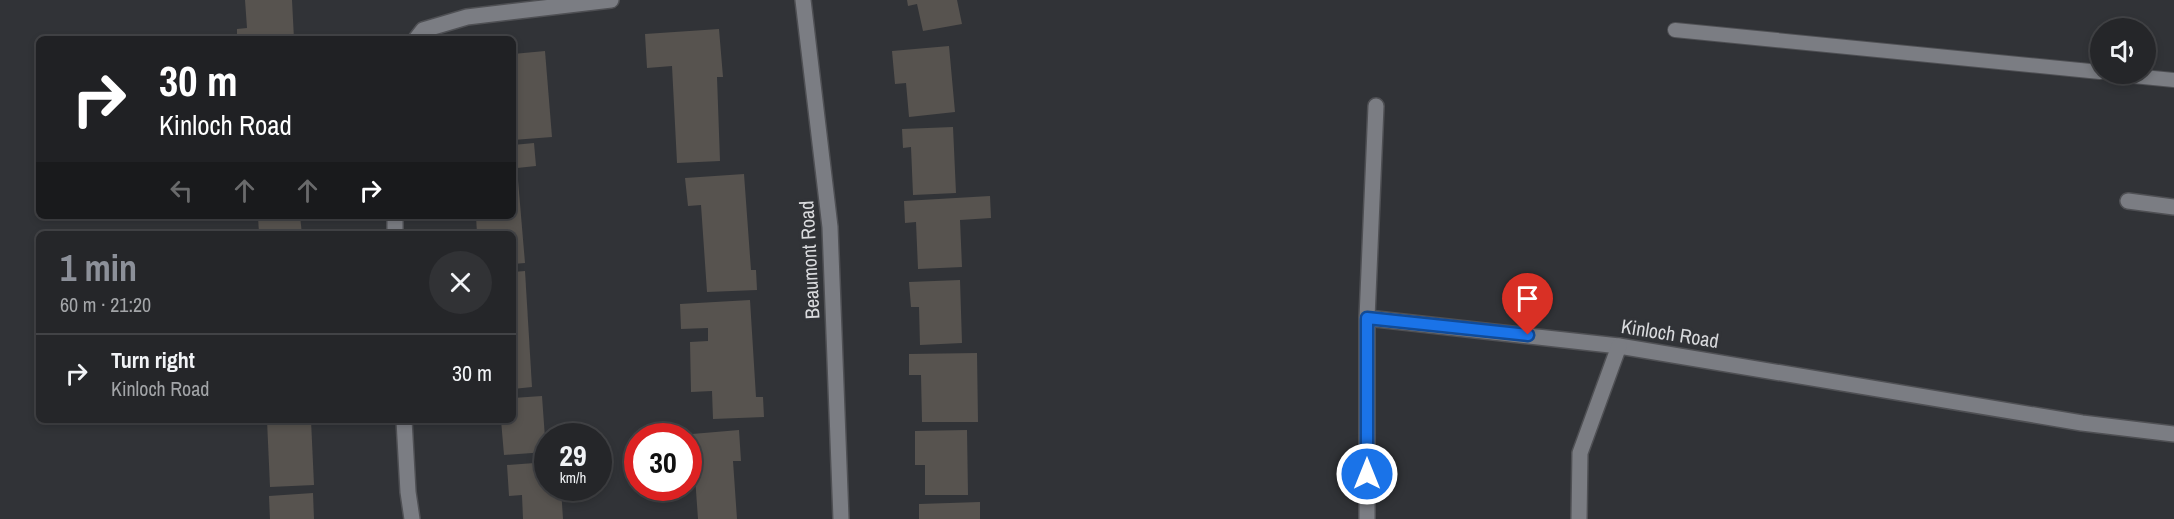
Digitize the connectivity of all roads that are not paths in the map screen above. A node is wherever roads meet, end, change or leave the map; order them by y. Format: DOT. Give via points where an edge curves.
graph roads {
  1 [pos="611,0"];
  2 [pos="803,0"];
  3 [pos="1675,30"];
  4 [pos="418,36"];
  5 [pos="2090,71"];
  6 [pos="2156,78"];
  7 [pos="2174,80"];
  8 [pos="1376,106"];
  9 [pos="2128,201"];
  10 [pos="2174,207"];
  11 [pos="1367,318"];
  12 [pos="1619,346"];
  13 [pos="404,423"];
  14 [pos="2174,434"];
  15 [pos="412,519"];
  16 [pos="841,519"];
  17 [pos="1367,519"];
  18 [pos="1579,519"];
  1 -- 4 [label="street" via="467,17 423,30"];
  2 -- 16 [label="street, Beaumont Road" via="830,227"];
  3 -- 5 [label="lane"];
  6 -- 7 [label="lane"];
  8 -- 11 [label="street"];
  9 -- 10 [label="street"];
  11 -- 12 [label="street, Kinloch Road"];
  11 -- 17 [label="street"];
  12 -- 14 [label="street, Kinloch Road" via="2082,423"];
  12 -- 18 [label="street" via="1580,453"];
  13 -- 15 [label="street"];
}
